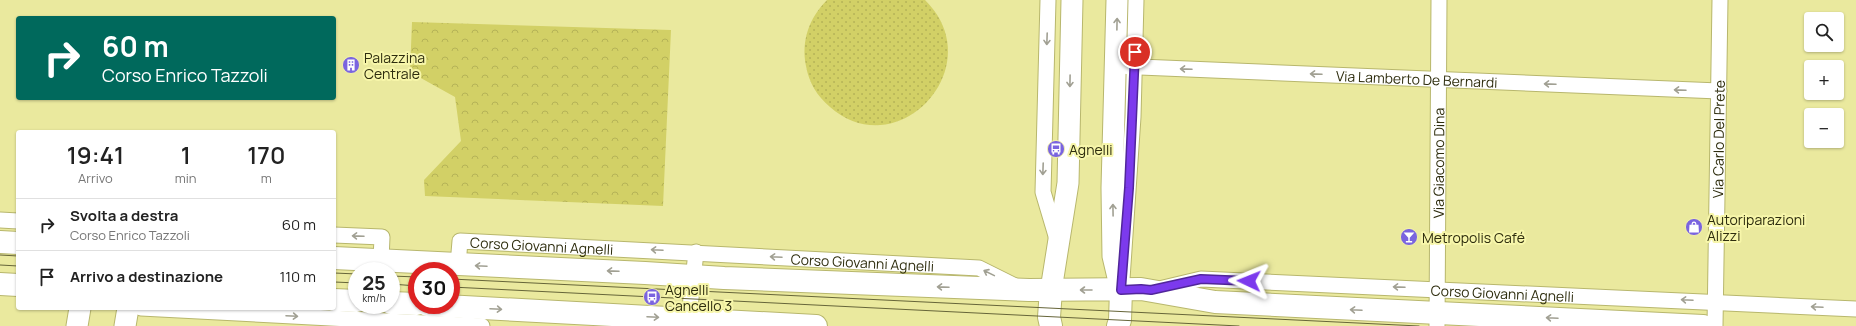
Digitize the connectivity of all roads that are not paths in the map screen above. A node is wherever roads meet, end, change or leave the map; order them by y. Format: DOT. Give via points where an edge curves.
graph roads {
  1 [pos="1048,0"];
  2 [pos="1072,0"];
  3 [pos="1117,0"];
  4 [pos="1136,0"];
  5 [pos="1439,0"];
  6 [pos="1720,0"];
  7 [pos="1125,66"];
  8 [pos="1439,79"];
  9 [pos="1718,91"];
  10 [pos="0,220"];
  11 [pos="16,221"];
  12 [pos="336,235"];
  13 [pos="1058,240"];
  14 [pos="0,242"];
  15 [pos="16,243"];
  16 [pos="696,252"];
  17 [pos="336,258"];
  18 [pos="381,260"];
  19 [pos="412,262"];
  20 [pos="458,262"];
  21 [pos="460,265"];
  22 [pos="694,277"];
  23 [pos="0,284"];
  24 [pos="16,285"];
  25 [pos="1438,289"];
  26 [pos="1024,290"];
  27 [pos="1051,290"];
  28 [pos="1121,290"];
  29 [pos="1151,290"];
  30 [pos="336,300"];
  31 [pos="348,301"];
  32 [pos="1716,302"];
  33 [pos="460,307"];
  34 [pos="1856,308"];
  35 [pos="80,310"];
  36 [pos="128,310"];
  37 [pos="179,310"];
  38 [pos="1437,319"];
  39 [pos="688,323"];
  40 [pos="77,326"];
  41 [pos="125,326"];
  42 [pos="482,326"];
  43 [pos="816,326"];
  44 [pos="1051,326"];
  45 [pos="1118,326"];
  46 [pos="1703,326"];
  47 [pos="1715,326"];
  1 -- 13 [label="street, one-way" via="1042,192"];
  2 -- 13 [label="street, one-way" via="1068,183"];
  7 -- 3 [label="street, one-way"];
  4 -- 7 [label="street"];
  5 -- 8 [label="street, Via Giacomo Dina"];
  6 -- 9 [label="street, Via Carlo Del Prete"];
  8 -- 7 [label="street, Via Lamberto De Bernardi, one-way"];
  28 -- 7 [label="street, one-way" via="1113,256 1112,188"];
  9 -- 8 [label="street, Via Lamberto De Bernardi, one-way"];
  8 -- 25 [label="street, Via Giacomo Dina"];
  9 -- 32 [label="street, Via Carlo Del Prete"];
  10 -- 11 [label="street"];
  18 -- 12 [label="street, one-way" via="382,236"];
  13 -- 27 [label="street"];
  14 -- 15 [label="main road"];
  16 -- 20 [label="street, Corso Giovanni Agnelli, one-way" via="460,241"];
  16 -- 22 [label="street"];
  26 -- 16 [label="street, Corso Giovanni Agnelli, one-way" via="979,268"];
  17 -- 18 [label="main road, Corso Giovanni Agnelli"];
  18 -- 19 [label="main road, Corso Giovanni Agnelli"];
  22 -- 21 [label="main road, Corso Giovanni Agnelli, one-way"];
  26 -- 22 [label="main road, Corso Giovanni Agnelli, one-way"];
  22 -- 39 [label="street"];
  23 -- 24 [label="main road"];
  25 -- 29 [label="street, Corso Giovanni Agnelli, one-way" via="1201,279"];
  32 -- 25 [label="street, Corso Giovanni Agnelli, one-way"];
  25 -- 38 [label="street, Via Giacomo Dina"];
  26 -- 27 [label="main road, Corso Giovanni Agnelli"];
  28 -- 27 [label="main road, Corso Giovanni Agnelli, one-way"];
  27 -- 44 [label="main road"];
  28 -- 29 [label="main road, Corso Giovanni Agnelli"];
  28 -- 45 [label="main road"];
  38 -- 29 [label="main road, Corso Giovanni Agnelli, one-way" via="1215,302"];
  30 -- 31 [label="main road"];
  34 -- 32 [label="street, Corso Giovanni Agnelli, one-way"];
  32 -- 47 [label="street, Via Carlo Del Prete"];
  33 -- 39 [label="main road, one-way"];
  35 -- 40 [label="street"];
  36 -- 41 [label="street"];
  37 -- 42 [label="street, one-way"];
  46 -- 38 [label="main road, Corso Giovanni Agnelli, one-way"];
  39 -- 43 [label="main road"];
}
